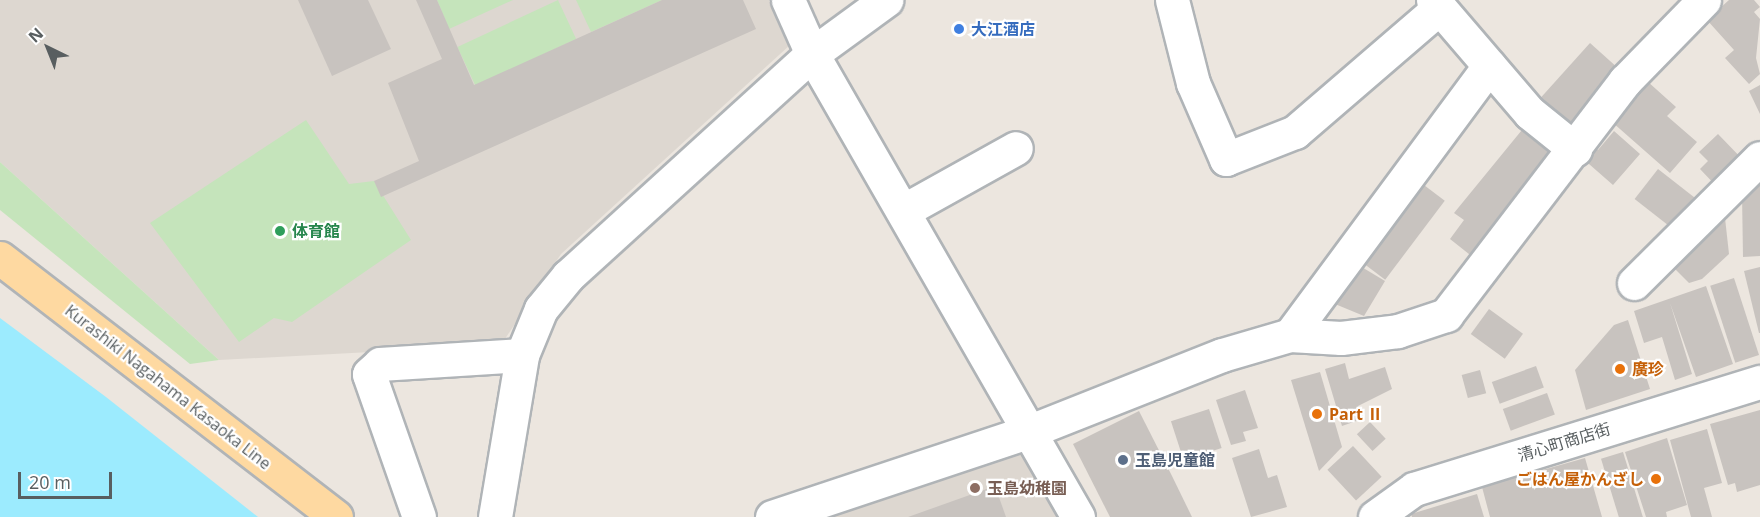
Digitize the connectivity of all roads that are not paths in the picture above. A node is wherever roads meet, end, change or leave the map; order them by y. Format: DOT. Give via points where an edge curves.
graph roads {
  1 [pos="788,0"];
  2 [pos="886,0"];
  3 [pos="1172,0"];
  4 [pos="1704,0"];
  5 [pos="1436,4"];
  6 [pos="812,54"];
  7 [pos="1489,66"];
  8 [pos="1016,148"];
  9 [pos="1575,148"];
  10 [pos="1760,158"];
  11 [pos="903,211"];
  12 [pos="0,258"];
  13 [pos="1634,283"];
  14 [pos="1290,335"];
  15 [pos="522,355"];
  16 [pos="1760,382"];
  17 [pos="1030,431"];
  18 [pos="336,517"];
  19 [pos="419,517"];
  20 [pos="495,517"];
  21 [pos="772,517"];
  22 [pos="1078,517"];
  23 [pos="1375,517"];
  1 -- 6 [label="street"];
  2 -- 6 [label="street"];
  3 -- 5 [label="street" via="1193,83 1226,159 1295,132"];
  4 -- 9 [label="street" via="1624,81"];
  5 -- 7 [label="street"];
  6 -- 11 [label="street"];
  6 -- 15 [label="street" via="568,276 542,309"];
  7 -- 9 [label="street" via="1530,113"];
  7 -- 14 [label="street"];
  8 -- 11 [label="street"];
  9 -- 14 [label="street" via="1446,315 1398,331 1341,338"];
  10 -- 13 [label="street"];
  11 -- 17 [label="street"];
  12 -- 18 [label="main road, Kurashiki Nagahama Kasaoka Line"];
  14 -- 17 [label="street" via="1159,378"];
  15 -- 19 [label="street" via="380,364 369,374"];
  15 -- 20 [label="street"];
  16 -- 23 [label="street, 清心町商店街" via="1414,489"];
  17 -- 21 [label="street"];
  17 -- 22 [label="street"];
}
